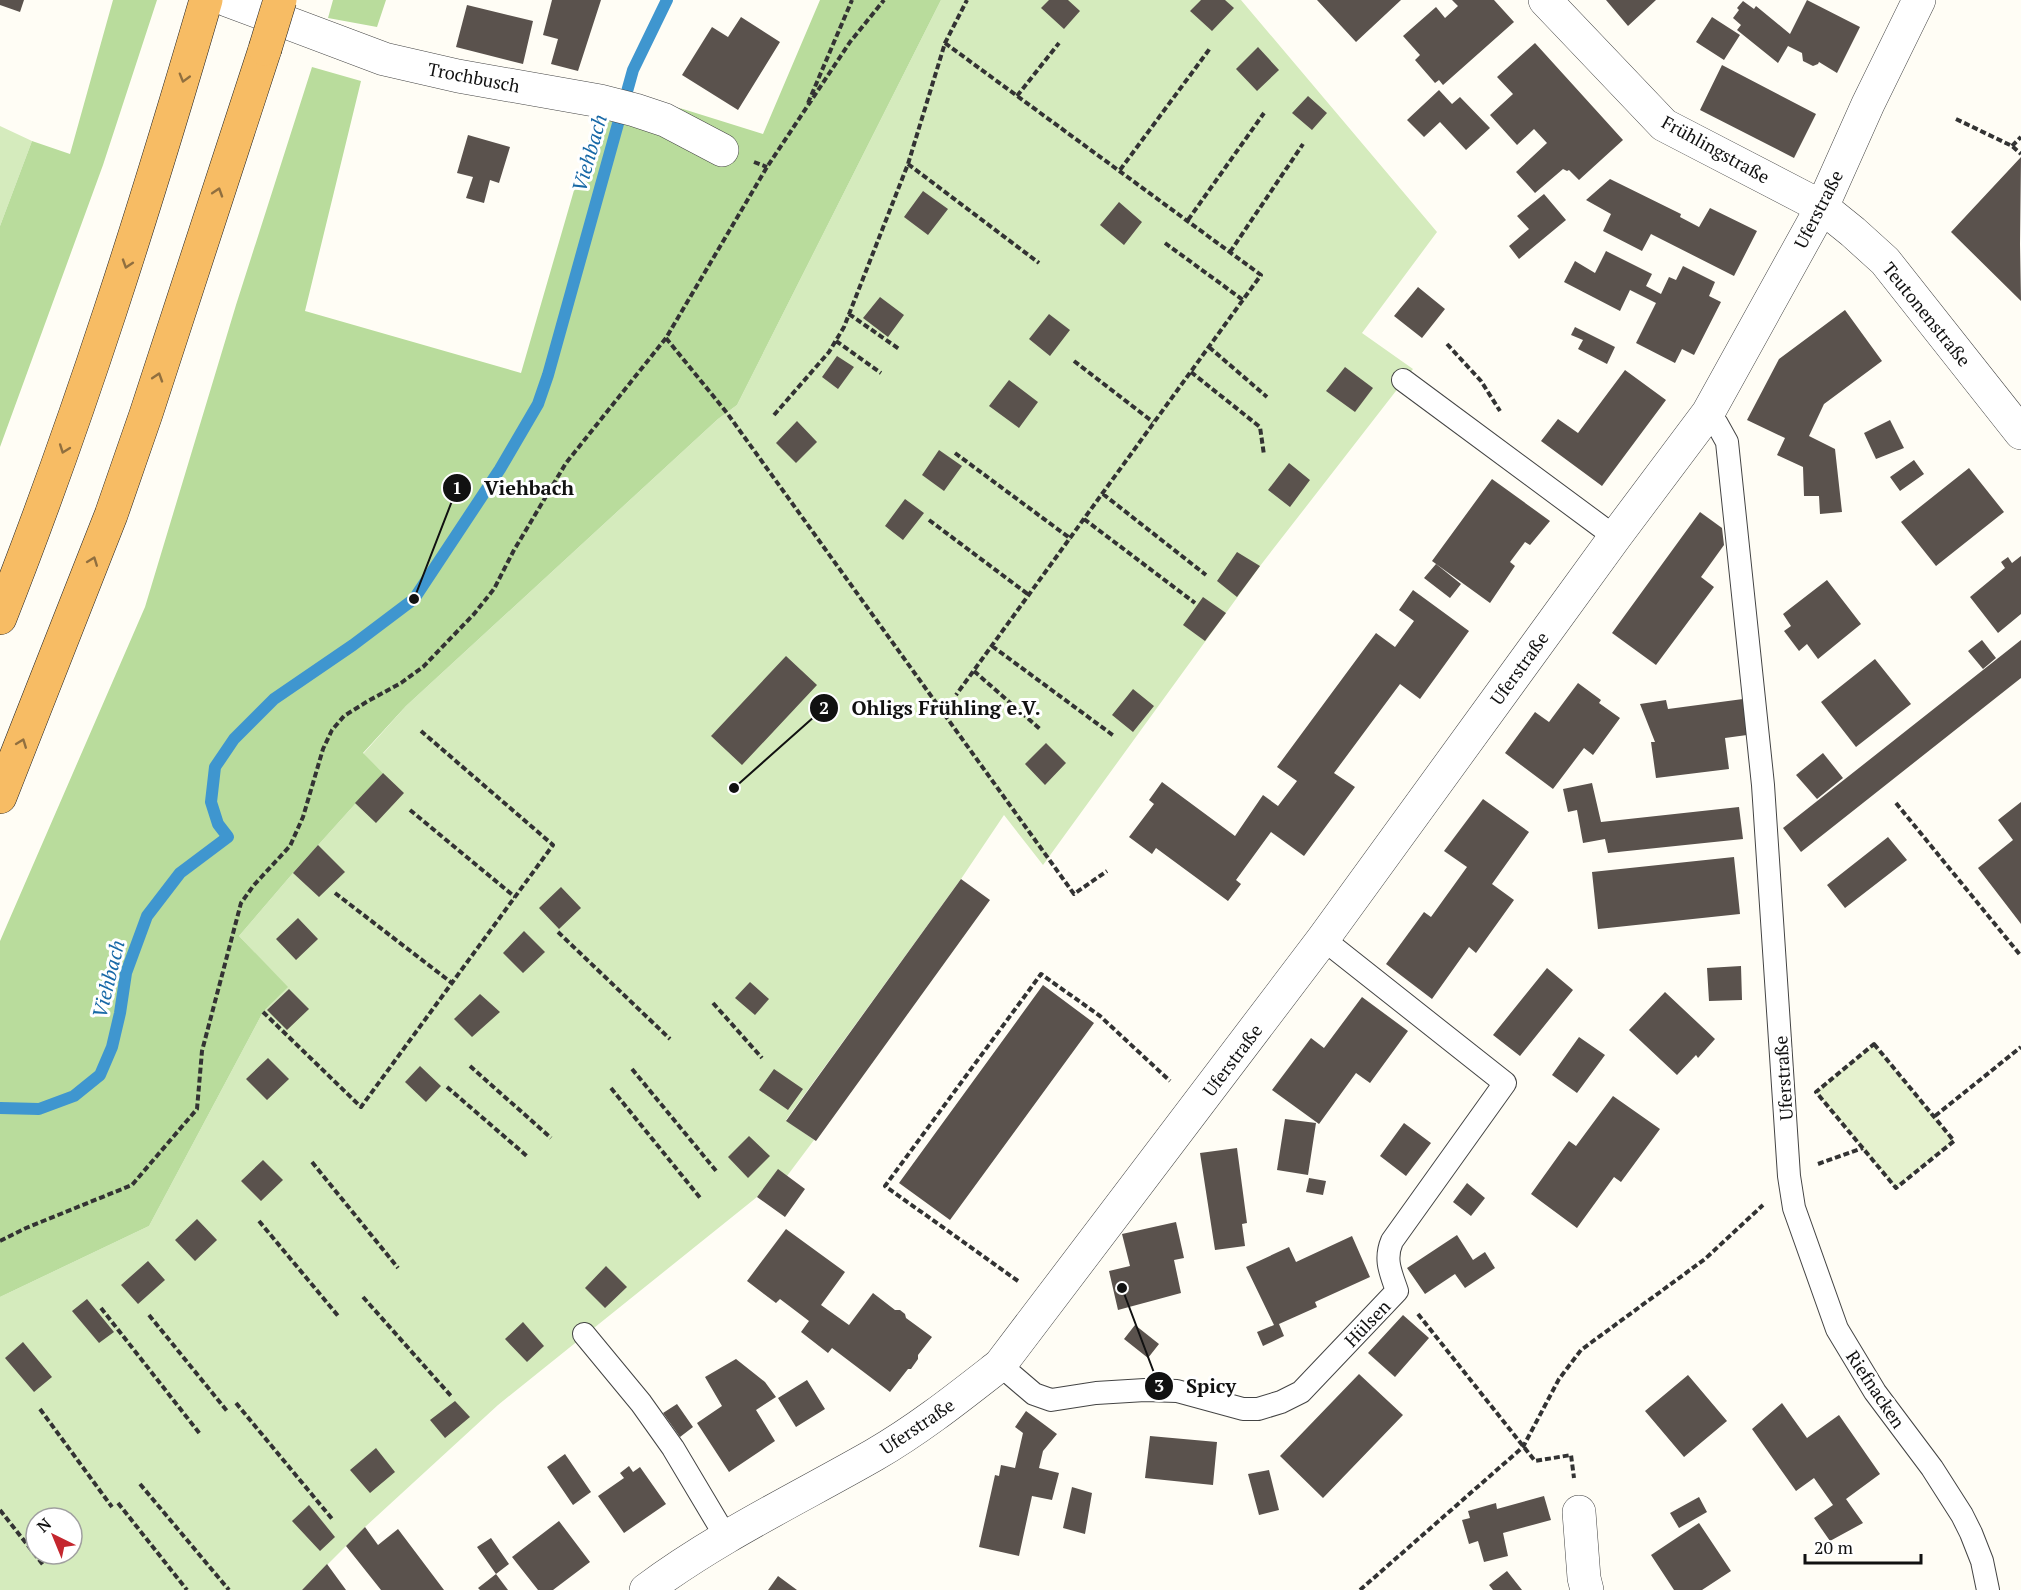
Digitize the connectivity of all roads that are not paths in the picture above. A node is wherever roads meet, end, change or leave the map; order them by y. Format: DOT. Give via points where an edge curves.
graph roads {
  1 [pos="227,0"];
  2 [pos="280,0"];
  3 [pos="1545,0"];
  4 [pos="1918,0"];
  5 [pos="203,11"];
  6 [pos="722,150"];
  7 [pos="1822,207"];
  8 [pos="1403,380"];
  9 [pos="1708,413"];
  10 [pos="2021,433"];
  11 [pos="1615,537"];
  12 [pos="0,618"];
  13 [pos="0,797"];
  14 [pos="1323,939"];
  15 [pos="1789,1176"];
  16 [pos="584,1334"];
  17 [pos="1000,1365"];
  18 [pos="1579,1512"];
  19 [pos="726,1537"];
  20 [pos="646,1590"];
  21 [pos="1587,1590"];
  22 [pos="1988,1590"];
  1 -- 6 [label="street, Trochbusch" via="384,59 635,110 665,120"];
  13 -- 2 [label="highway, one-way, bridge" via="134,448"];
  3 -- 7 [label="street, Frühlingstraße" via="1664,125"];
  4 -- 7 [label="street, Uferstraße"];
  5 -- 12 [label="highway, one-way" via="150,192 84,392"];
  7 -- 9 [label="street, Uferstraße"];
  7 -- 10 [label="street, Teutonenstraße" via="1885,261"];
  8 -- 11 [label="lane"];
  9 -- 11 [label="street, Uferstraße"];
  9 -- 15 [label="lane, Uferstraße" via="1727,442 1763,785"];
  11 -- 14 [label="street, Uferstraße"];
  14 -- 17 [label="street, Uferstraße"];
  14 -- 17 [label="lane, Hülsen" via="1505,1083 1392,1241 1388,1265 1397,1291 1301,1392 1258,1409 1243,1409 1177,1391 1155,1390 1051,1400 1034,1394"];
  15 -- 22 [label="lane, Riefnacken" via="1794,1208 1837,1329 1875,1392 1962,1515 1982,1561"];
  16 -- 19 [label="lane" via="673,1448"];
  17 -- 19 [label="street, Uferstraße" via="905,1436"];
  18 -- 21 [label="street"];
  19 -- 20 [label="street, Uferstraße"];
}
